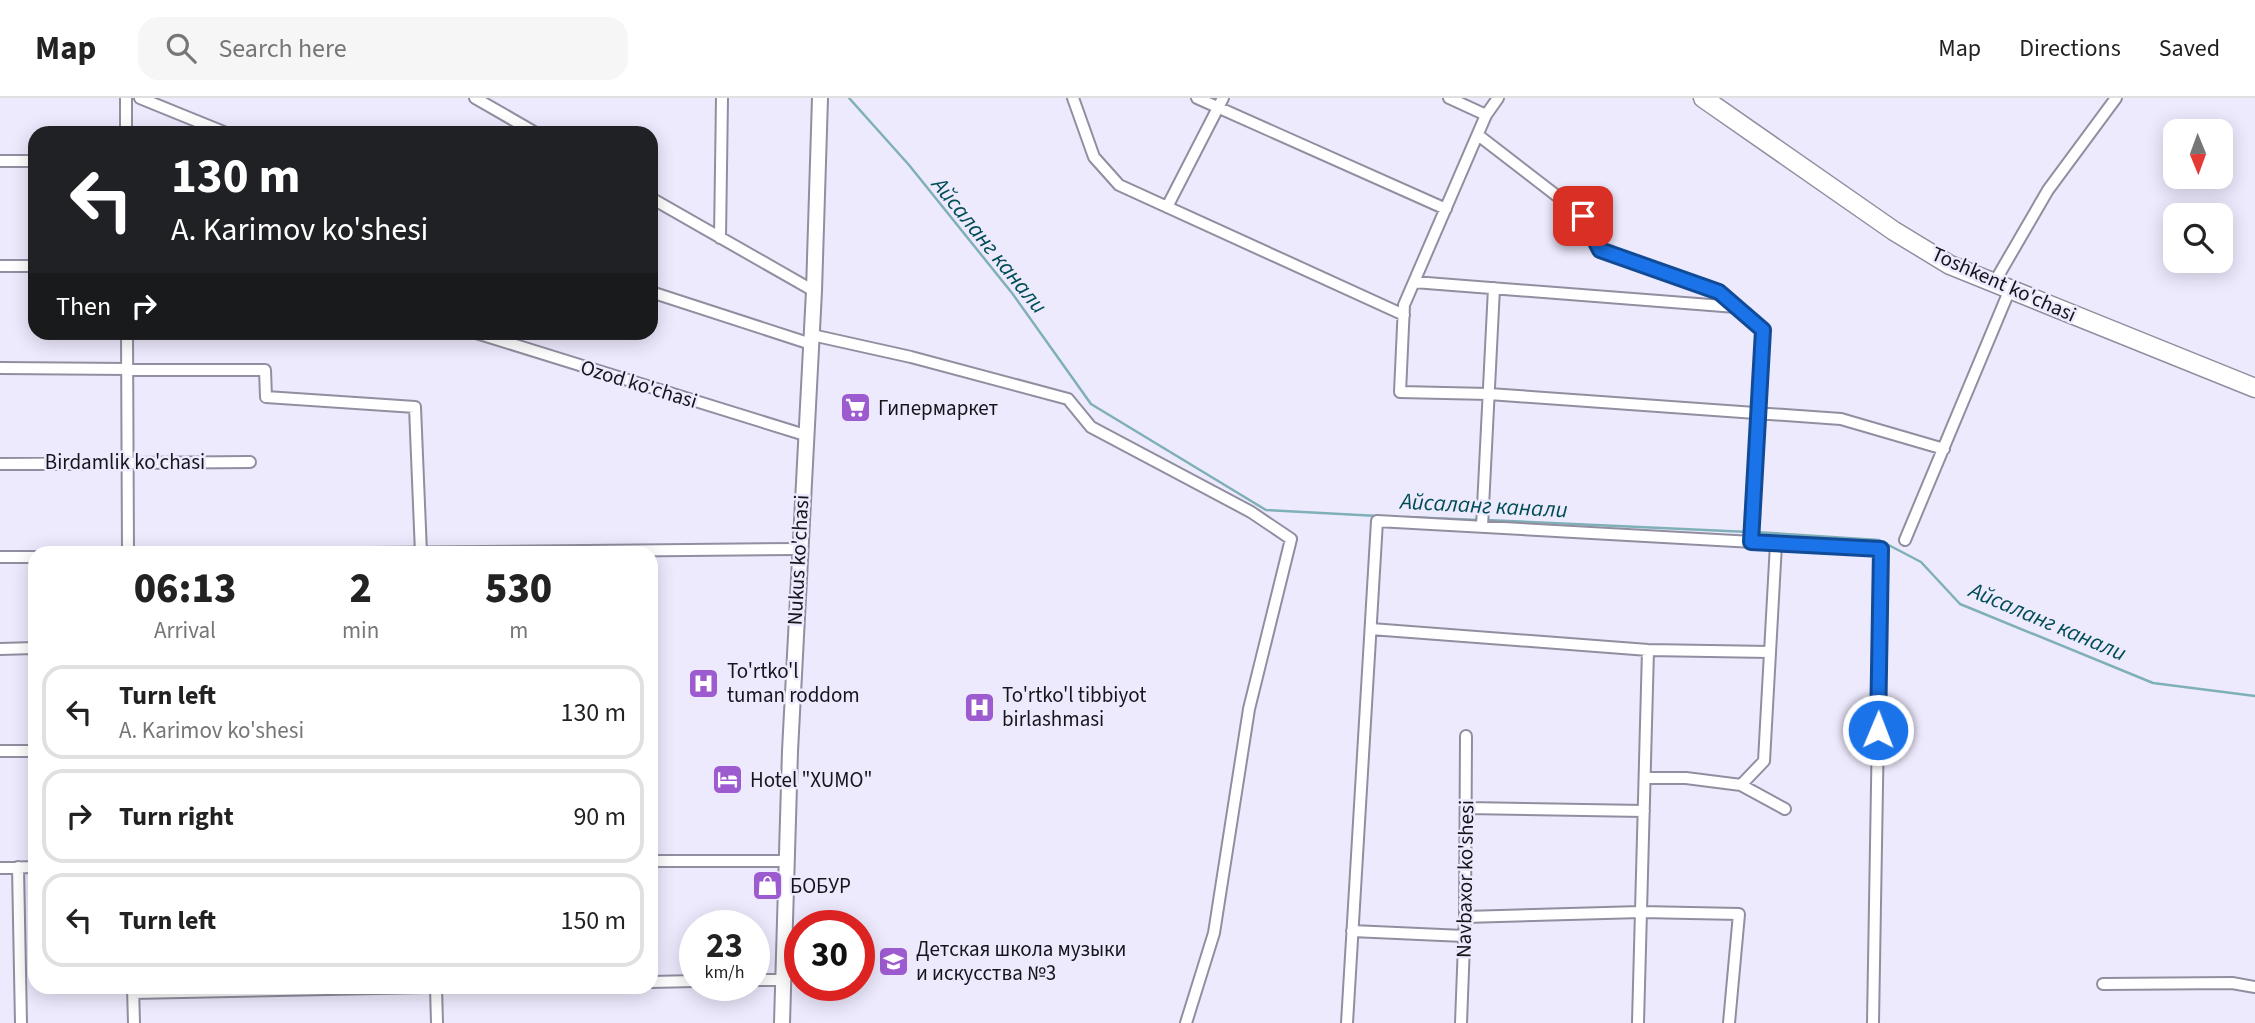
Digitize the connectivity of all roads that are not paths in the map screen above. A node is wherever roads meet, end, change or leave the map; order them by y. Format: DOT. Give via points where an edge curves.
graph roads {
  1 [pos="126,98"];
  2 [pos="140,98"];
  3 [pos="475,98"];
  4 [pos="722,98"];
  5 [pos="820,98"];
  6 [pos="1073,98"];
  7 [pos="1197,98"];
  8 [pos="1449,98"];
  9 [pos="1498,98"];
  10 [pos="1703,98"];
  11 [pos="2116,98"];
  12 [pos="1220,103"];
  13 [pos="1486,115"];
  14 [pos="126,126"];
  15 [pos="209,126"];
  16 [pos="524,126"];
  17 [pos="1478,135"];
  18 [pos="28,161"];
  19 [pos="0,162"];
  20 [pos="658,202"];
  21 [pos="1167,207"];
  22 [pos="1446,209"];
  23 [pos="720,238"];
  24 [pos="0,266"];
  25 [pos="28,266"];
  26 [pos="1414,282"];
  27 [pos="2002,286"];
  28 [pos="1494,288"];
  29 [pos="814,291"];
  30 [pos="658,294"];
  31 [pos="1736,307"];
  32 [pos="1404,316"];
  33 [pos="127,340"];
  34 [pos="499,340"];
  35 [pos="811,340"];
  36 [pos="127,367"];
  37 [pos="0,368"];
  38 [pos="2255,388"];
  39 [pos="1489,394"];
  40 [pos="1758,412"];
  41 [pos="805,435"];
  42 [pos="1944,449"];
  43 [pos="128,461"];
  44 [pos="250,462"];
  45 [pos="0,464"];
  46 [pos="1482,527"];
  47 [pos="1905,540"];
  48 [pos="1751,542"];
  49 [pos="1776,544"];
  50 [pos="128,546"];
  51 [pos="421,546"];
  52 [pos="798,550"];
  53 [pos="658,551"];
  54 [pos="28,556"];
  55 [pos="0,557"];
  56 [pos="1371,629"];
  57 [pos="28,648"];
  58 [pos="0,649"];
  59 [pos="1648,650"];
  60 [pos="1770,652"];
  61 [pos="1466,736"];
  62 [pos="0,751"];
  63 [pos="28,751"];
  64 [pos="1645,778"];
  65 [pos="1741,785"];
  66 [pos="1466,808"];
  67 [pos="1785,810"];
  68 [pos="1644,811"];
  69 [pos="658,861"];
  70 [pos="787,861"];
  71 [pos="18,867"];
  72 [pos="28,867"];
  73 [pos="0,868"];
  74 [pos="1641,912"];
  75 [pos="1465,917"];
  76 [pos="1352,931"];
  77 [pos="1465,936"];
  78 [pos="770,980"];
  79 [pos="783,980"];
  80 [pos="679,981"];
  81 [pos="658,982"];
  82 [pos="2103,984"];
  83 [pos="2255,987"];
  84 [pos="133,994"];
  85 [pos="436,994"];
  86 [pos="21,1023"];
  87 [pos="134,1023"];
  88 [pos="436,1023"];
  89 [pos="782,1023"];
  90 [pos="1186,1023"];
  91 [pos="1347,1023"];
  92 [pos="1461,1023"];
  93 [pos="1638,1023"];
  94 [pos="1729,1023"];
  95 [pos="1872,1023"];
  1 -- 14 [label="street"];
  2 -- 15 [label="street"];
  3 -- 16 [label="street"];
  4 -- 23 [label="street"];
  5 -- 29 [label="main road, Nukus ko'chasi"];
  6 -- 21 [label="street" via="1094,158 1119,185"];
  7 -- 12 [label="street"];
  8 -- 13 [label="street"];
  9 -- 13 [label="street"];
  10 -- 27 [label="highway, Toshkent ko'chasi" via="1894,231 1950,265"];
  11 -- 27 [label="street" via="2048,190"];
  12 -- 21 [label="street"];
  12 -- 22 [label="street"];
  13 -- 17 [label="street"];
  17 -- 22 [label="street"];
  17 -- 31 [label="street" via="1583,216 1600,250 1719,292"];
  18 -- 19 [label="street"];
  20 -- 23 [label="street"];
  21 -- 32 [label="street"];
  22 -- 26 [label="street"];
  23 -- 29 [label="street"];
  24 -- 25 [label="street"];
  26 -- 28 [label="street"];
  26 -- 32 [label="street"];
  27 -- 38 [label="highway, Toshkent ko'chasi"];
  27 -- 42 [label="street"];
  28 -- 31 [label="street"];
  28 -- 39 [label="street"];
  29 -- 35 [label="main road, Nukus ko'chasi"];
  30 -- 35 [label="street"];
  31 -- 40 [label="street" via="1763,330"];
  32 -- 39 [label="street" via="1400,392"];
  33 -- 36 [label="street"];
  34 -- 41 [label="street, Ozod ko'chasi"];
  35 -- 41 [label="main road, Nukus ko'chasi"];
  35 -- 90 [label="street" via="911,357 1068,399 1091,427 1251,512 1291,539 1249,709 1214,933"];
  36 -- 37 [label="street"];
  36 -- 43 [label="street"];
  36 -- 51 [label="street" via="265,370 266,397 415,407"];
  39 -- 40 [label="street"];
  39 -- 46 [label="street"];
  40 -- 42 [label="street" via="1842,419"];
  40 -- 48 [label="street"];
  41 -- 52 [label="main road, Nukus ko'chasi"];
  42 -- 47 [label="street"];
  43 -- 44 [label="street, Birdamlik ko'chasi"];
  43 -- 45 [label="street, Birdamlik ko'chasi"];
  43 -- 50 [label="street"];
  46 -- 48 [label="street"];
  46 -- 56 [label="street" via="1377,522"];
  48 -- 49 [label="street"];
  49 -- 60 [label="street"];
  49 -- 95 [label="street" via="1881,549"];
  52 -- 53 [label="street"];
  52 -- 70 [label="main road, Nukus ko'chasi"];
  54 -- 55 [label="street"];
  56 -- 59 [label="street"];
  56 -- 76 [label="street"];
  57 -- 58 [label="street"];
  59 -- 60 [label="street"];
  59 -- 64 [label="street"];
  60 -- 65 [label="street" via="1764,761"];
  61 -- 66 [label="street, Navbaxor ko'shesi"];
  62 -- 63 [label="street"];
  64 -- 65 [label="street"];
  64 -- 68 [label="street"];
  65 -- 67 [label="street"];
  66 -- 68 [label="street"];
  66 -- 75 [label="street, Navbaxor ko'shesi"];
  68 -- 74 [label="street"];
  69 -- 70 [label="street"];
  70 -- 79 [label="main road, Nukus ko'chasi"];
  71 -- 72 [label="street"];
  71 -- 73 [label="street"];
  71 -- 86 [label="street"];
  74 -- 75 [label="street"];
  74 -- 93 [label="street"];
  74 -- 94 [label="street" via="1739,914"];
  75 -- 77 [label="street, Navbaxor ko'shesi"];
  76 -- 77 [label="street"];
  76 -- 91 [label="street"];
  77 -- 92 [label="street, Navbaxor ko'shesi"];
  78 -- 79 [label="street"];
  79 -- 89 [label="main road, Nukus ko'chasi"];
  80 -- 81 [label="street"];
  82 -- 83 [label="street" via="2232,983"];
  84 -- 87 [label="street"];
  85 -- 88 [label="street"];
}
